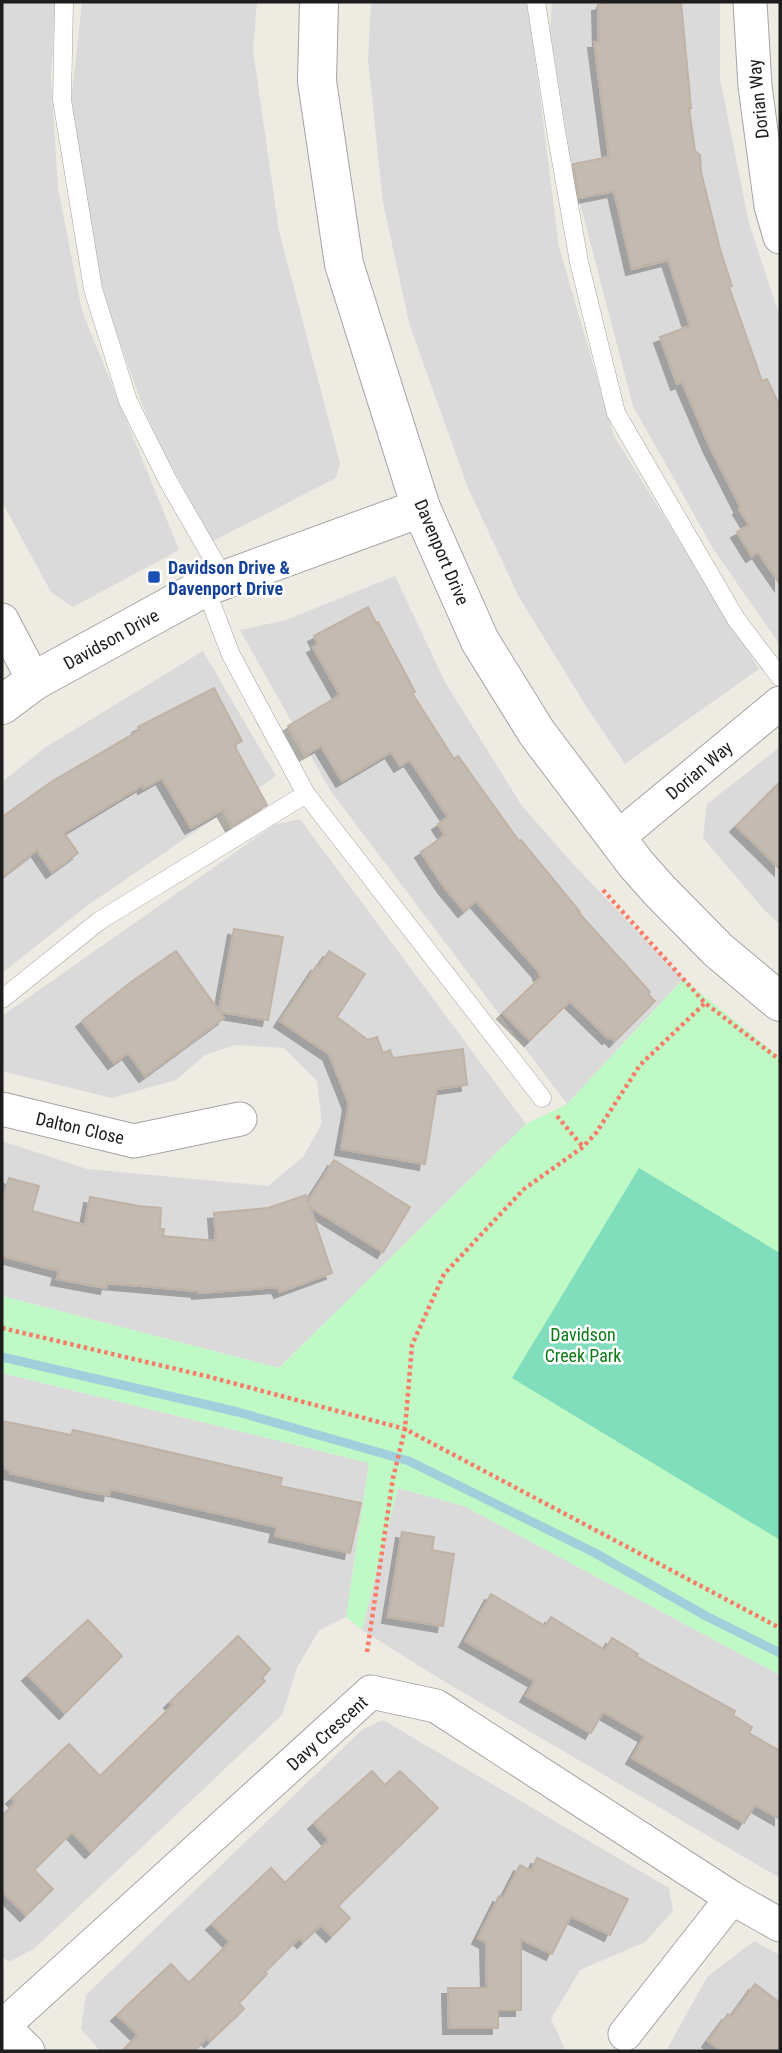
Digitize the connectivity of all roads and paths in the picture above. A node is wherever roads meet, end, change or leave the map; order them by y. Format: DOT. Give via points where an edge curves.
graph roads {
  1 [pos="64,2"];
  2 [pos="318,2"];
  3 [pos="536,2"];
  4 [pos="750,2"];
  5 [pos="780,237"];
  6 [pos="421,508"];
  7 [pos="215,583"];
  8 [pos="2,620"];
  9 [pos="780,677"];
  10 [pos="34,681"];
  11 [pos="780,703"];
  12 [pos="2,705"];
  13 [pos="306,793"];
  14 [pos="617,838"];
  15 [pos="603,890"];
  16 [pos="2,999"];
  17 [pos="780,1002"];
  18 [pos="705,1003"];
  19 [pos="780,1060"];
  20 [pos="542,1098"];
  21 [pos="2,1109"];
  22 [pos="240,1119"];
  23 [pos="583,1147"];
  24 [pos="2,1328"];
  25 [pos="405,1429"];
  26 [pos="780,1628"];
  27 [pos="367,1652"];
  28 [pos="732,1898"];
  29 [pos="780,1925"];
  30 [pos="2,2026"];
  31 [pos="625,2034"];
  32 [pos="28,2051"];
  1 -- 7 [label="lane" via="62,100 93,289 128,401"];
  2 -- 6 [label="street, Davenport Drive" via="317,81 344,264"];
  3 -- 9 [label="lane" via="579,262 616,413 736,620"];
  4 -- 5 [label="street, Dorian Way" via="755,86 771,206"];
  6 -- 7 [label="street, Davidson Drive"];
  6 -- 14 [label="street, Davenport Drive" via="480,641 537,733"];
  7 -- 10 [label="street, Davidson Drive"];
  7 -- 13 [label="lane" via="231,655"];
  8 -- 10 [label="street"];
  10 -- 12 [label="street, Davidson Drive"];
  11 -- 14 [label="street, Dorian Way"];
  13 -- 16 [label="lane" via="99,921"];
  13 -- 20 [label="lane"];
  14 -- 17 [label="street, Davenport Drive" via="659,890 718,950"];
  15 -- 18 [label="path"];
  18 -- 19 [label="path"];
  18 -- 23 [label="path" via="640,1065"];
  20 -- 23 [label="path"];
  21 -- 22 [label="street, Dalton Close" via="134,1141"];
  23 -- 25 [label="path" via="524,1189 444,1274 412,1345"];
  24 -- 25 [label="path"];
  25 -- 26 [label="path"];
  25 -- 27 [label="path" via="393,1478"];
  28 -- 29 [label="street, Davy Crescent"];
  28 -- 30 [label="street, Davy Crescent" via="436,1706 371,1692"];
  28 -- 31 [label="street"];
  30 -- 32 [label="street"];
}
